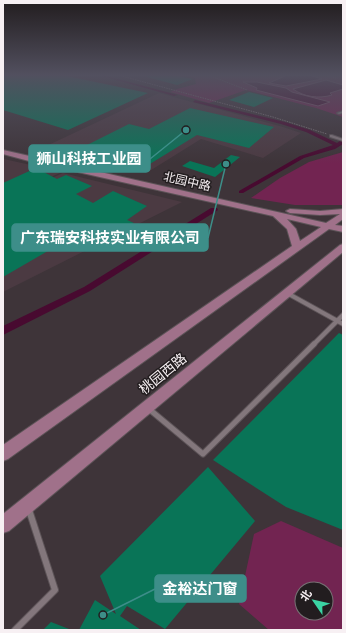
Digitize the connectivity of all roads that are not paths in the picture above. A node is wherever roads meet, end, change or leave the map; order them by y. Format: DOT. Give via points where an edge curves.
graph roads {
  1 [pos="332,136"];
  2 [pos="343,140"];
  3 [pos="3,150"];
  4 [pos="287,211"];
  5 [pos="343,211"];
  6 [pos="271,213"];
  7 [pos="337,221"];
  8 [pos="343,229"];
  9 [pos="297,247"];
  10 [pos="343,247"];
  11 [pos="287,293"];
  12 [pos="343,315"];
  13 [pos="337,321"];
  14 [pos="343,324"];
  15 [pos="147,407"];
  16 [pos="3,454"];
  17 [pos="27,506"];
  18 [pos="3,525"];
  19 [pos="15,630"];
  1 -- 2 [label="street"];
  3 -- 4 [label="street, 北园中路"];
  3 -- 6 [label="street, 北园中路" via="29,159"];
  4 -- 5 [label="street"];
  4 -- 7 [label="street, 北园中路"];
  6 -- 7 [label="street, 北园中路"];
  6 -- 9 [label="street" via="287,222 294,232"];
  7 -- 8 [label="street, 北园中路"];
  7 -- 9 [label="street, 桃园西路"];
  9 -- 16 [label="street, 桃园西路"];
  10 -- 11 [label="street, 桃园西路"];
  11 -- 13 [label="lane"];
  11 -- 15 [label="street, 桃园西路"];
  12 -- 13 [label="lane"];
  13 -- 14 [label="lane"];
  13 -- 15 [label="lane" via="203,454"];
  15 -- 17 [label="street, 桃园西路"];
  17 -- 18 [label="street, 桃园西路"];
  17 -- 19 [label="lane" via="55,590"];
}
